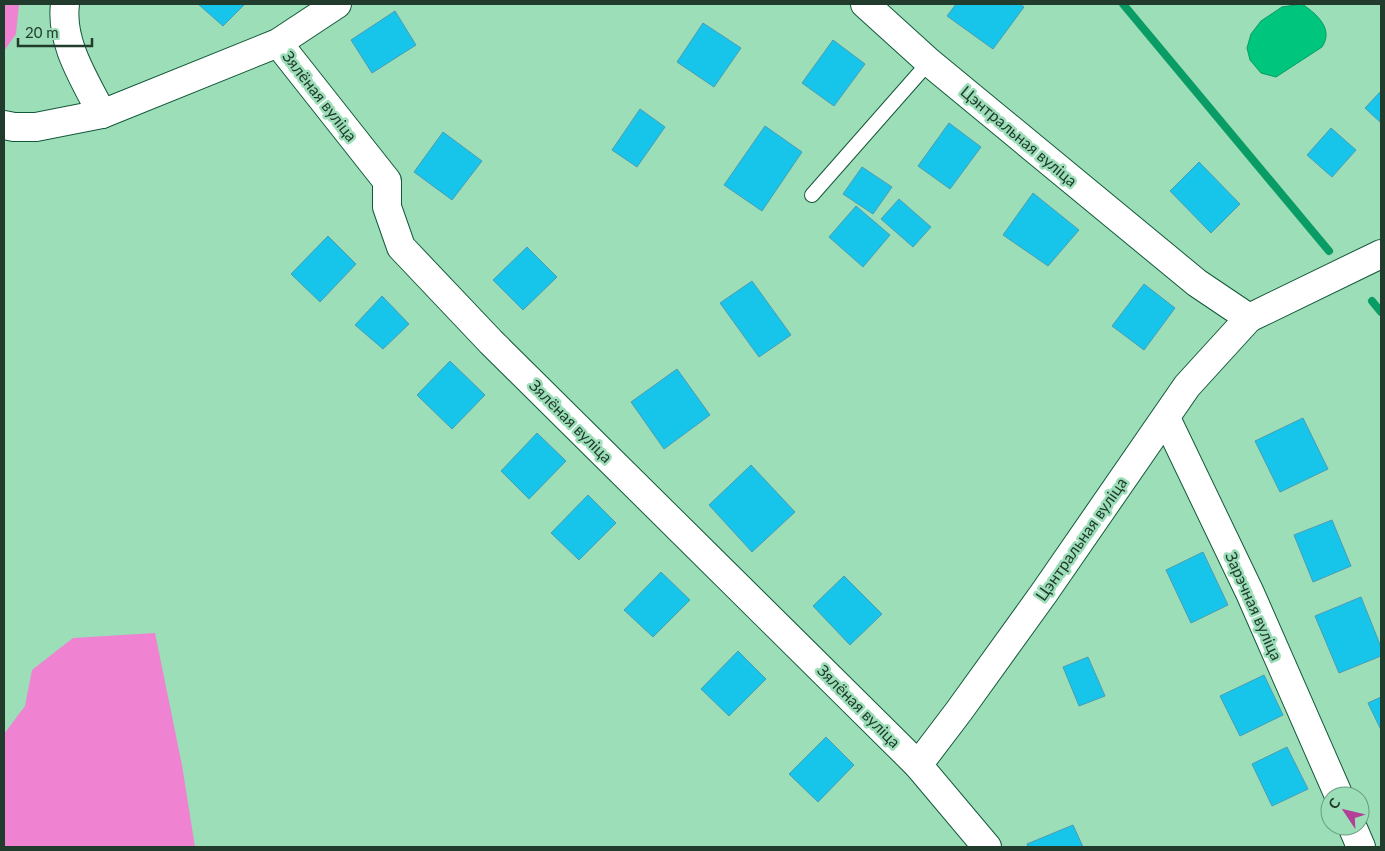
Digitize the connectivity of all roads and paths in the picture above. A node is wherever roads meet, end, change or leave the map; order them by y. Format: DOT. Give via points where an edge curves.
graph roads {
  1 [pos="65,4"];
  2 [pos="337,4"];
  3 [pos="865,4"];
  4 [pos="278,43"];
  5 [pos="929,62"];
  6 [pos="102,114"];
  7 [pos="4,124"];
  8 [pos="812,195"];
  9 [pos="1381,254"];
  10 [pos="1249,318"];
  11 [pos="1166,418"];
  12 [pos="918,764"];
  13 [pos="1334,786"];
  14 [pos="987,847"];
  1 -- 6 [label="street" via="66,31 73,56"];
  2 -- 4 [label="street"];
  3 -- 5 [label="street, Цэнтральная вуліца"];
  4 -- 6 [label="street"];
  4 -- 12 [label="street, Зялёная вуліца" via="387,181 387,207 401,247 491,342"];
  5 -- 8 [label="lane"];
  5 -- 10 [label="street, Цэнтральная вуліца" via="1197,284"];
  6 -- 7 [label="street" via="36,127"];
  9 -- 10 [label="street, Цэнтральная вуліца"];
  10 -- 11 [label="street, Цэнтральная вуліца" via="1187,386"];
  11 -- 12 [label="street, Цэнтральная вуліца" via="1044,593"];
  11 -- 13 [label="street, Зарэчная вуліца" via="1250,594"];
  12 -- 14 [label="street, Зялёная вуліца"];
}
